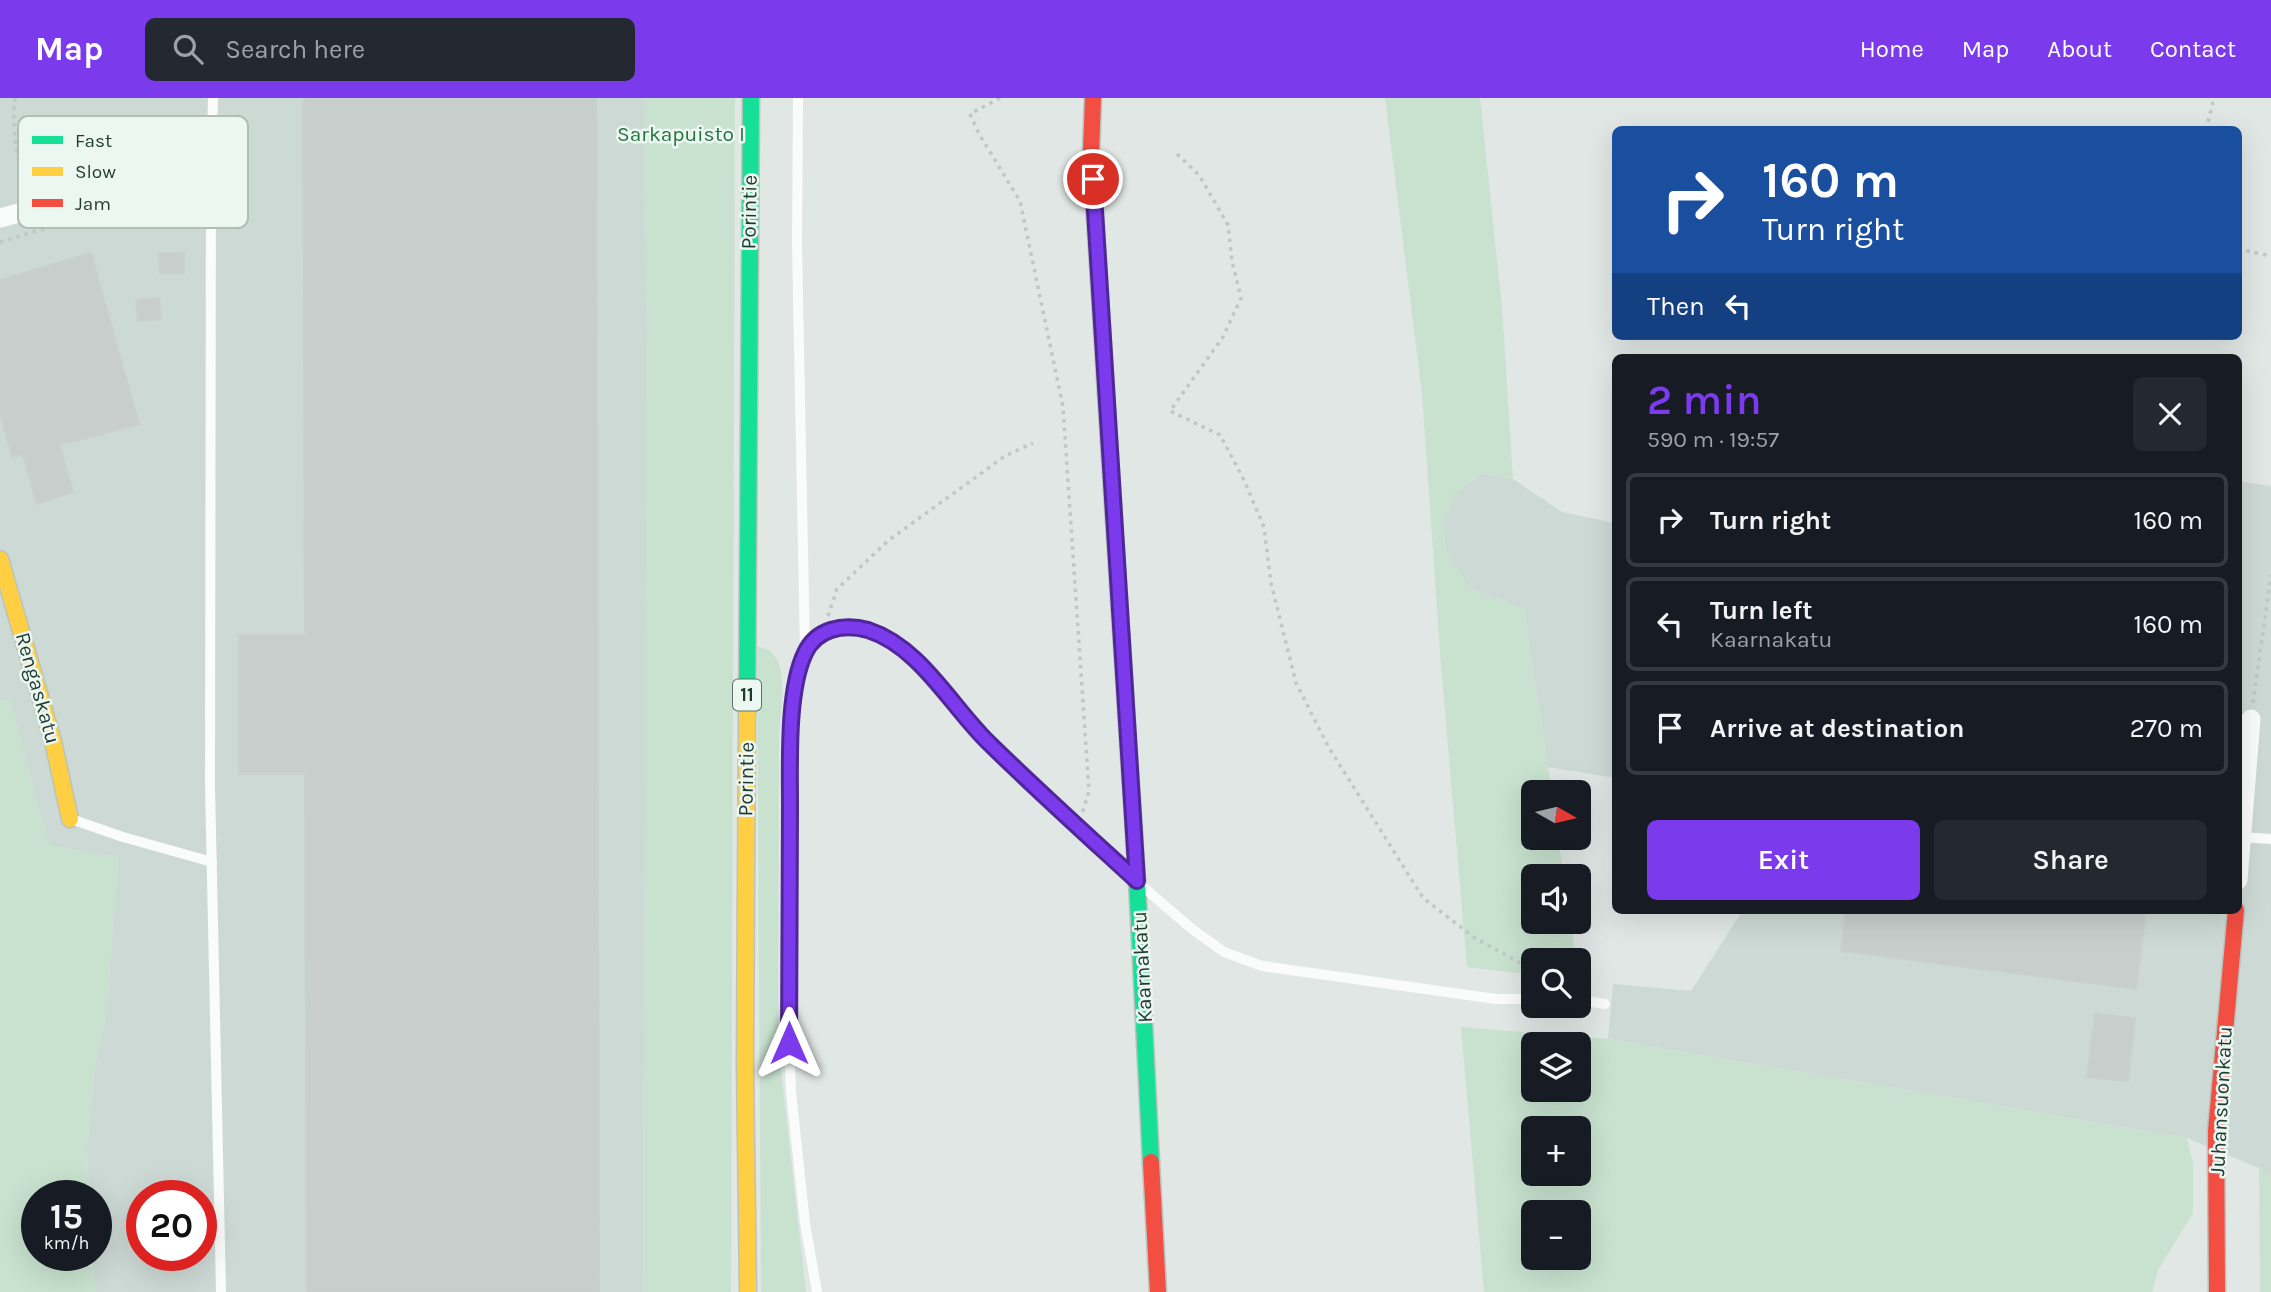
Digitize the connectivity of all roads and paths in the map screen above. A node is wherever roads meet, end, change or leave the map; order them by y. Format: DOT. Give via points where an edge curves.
graph roads {
  1 [pos="15,98"];
  2 [pos="213,98"];
  3 [pos="751,98"];
  4 [pos="798,98"];
  5 [pos="1000,98"];
  6 [pos="1093,98"];
  7 [pos="2214,98"];
  8 [pos="213,116"];
  9 [pos="2207,126"];
  10 [pos="18,153"];
  11 [pos="1177,153"];
  12 [pos="18,213"];
  13 [pos="0,218"];
  14 [pos="47,228"];
  15 [pos="211,228"];
  16 [pos="0,242"];
  17 [pos="2242,250"];
  18 [pos="2271,256"];
  19 [pos="1033,443"];
  20 [pos="0,559"];
  21 [pos="2271,575"];
  22 [pos="823,631"];
  23 [pos="805,652"];
  24 [pos="2251,719"];
  25 [pos="70,818"];
  26 [pos="1078,826"];
  27 [pos="2242,837"];
  28 [pos="2271,839"];
  29 [pos="212,862"];
  30 [pos="1137,881"];
  31 [pos="2236,914"];
  32 [pos="1521,963"];
  33 [pos="1521,999"];
  34 [pos="1591,1002"];
  35 [pos="1605,1004"];
  36 [pos="221,1292"];
  37 [pos="748,1292"];
  38 [pos="817,1292"];
  39 [pos="1158,1292"];
  40 [pos="2217,1292"];
  1 -- 10 [label="path"];
  2 -- 8 [label="lane"];
  3 -- 37 [label="main road, Porintie / 11" via="745,1010"];
  4 -- 23 [label="lane"];
  5 -- 26 [label="path" via="970,114 1020,201 1063,407 1089,791"];
  6 -- 30 [label="main road, Kaarnakatu" via="1091,152"];
  7 -- 9 [label="path"];
  11 -- 32 [label="path" via="1199,175 1228,225 1241,298 1223,337 1170,411 1220,435 1244,480 1264,527 1271,583 1296,683 1328,746 1423,898 1475,938"];
  12 -- 13 [label="street"];
  14 -- 16 [label="path"];
  15 -- 29 [label="lane"];
  17 -- 18 [label="path"];
  19 -- 22 [label="path" via="1005,456 889,540 837,589"];
  20 -- 25 [label="main road, Rengaskatu" via="53,741"];
  21 -- 24 [label="path"];
  22 -- 23 [label="lane"];
  22 -- 26 [label="lane" via="846,626 869,630 897,646 924,667 987,742"];
  23 -- 38 [label="lane" via="794,691 790,769 789,1043 805,1223"];
  24 -- 27 [label="street"];
  25 -- 29 [label="lane"];
  26 -- 30 [label="lane"];
  27 -- 28 [label="lane"];
  29 -- 36 [label="lane"];
  30 -- 33 [label="lane" via="1224,952 1262,966"];
  30 -- 39 [label="main road, Kaarnakatu"];
  31 -- 40 [label="main road, Juhansuonkatu" via="2216,1131"];
  34 -- 35 [label="lane"];
}
